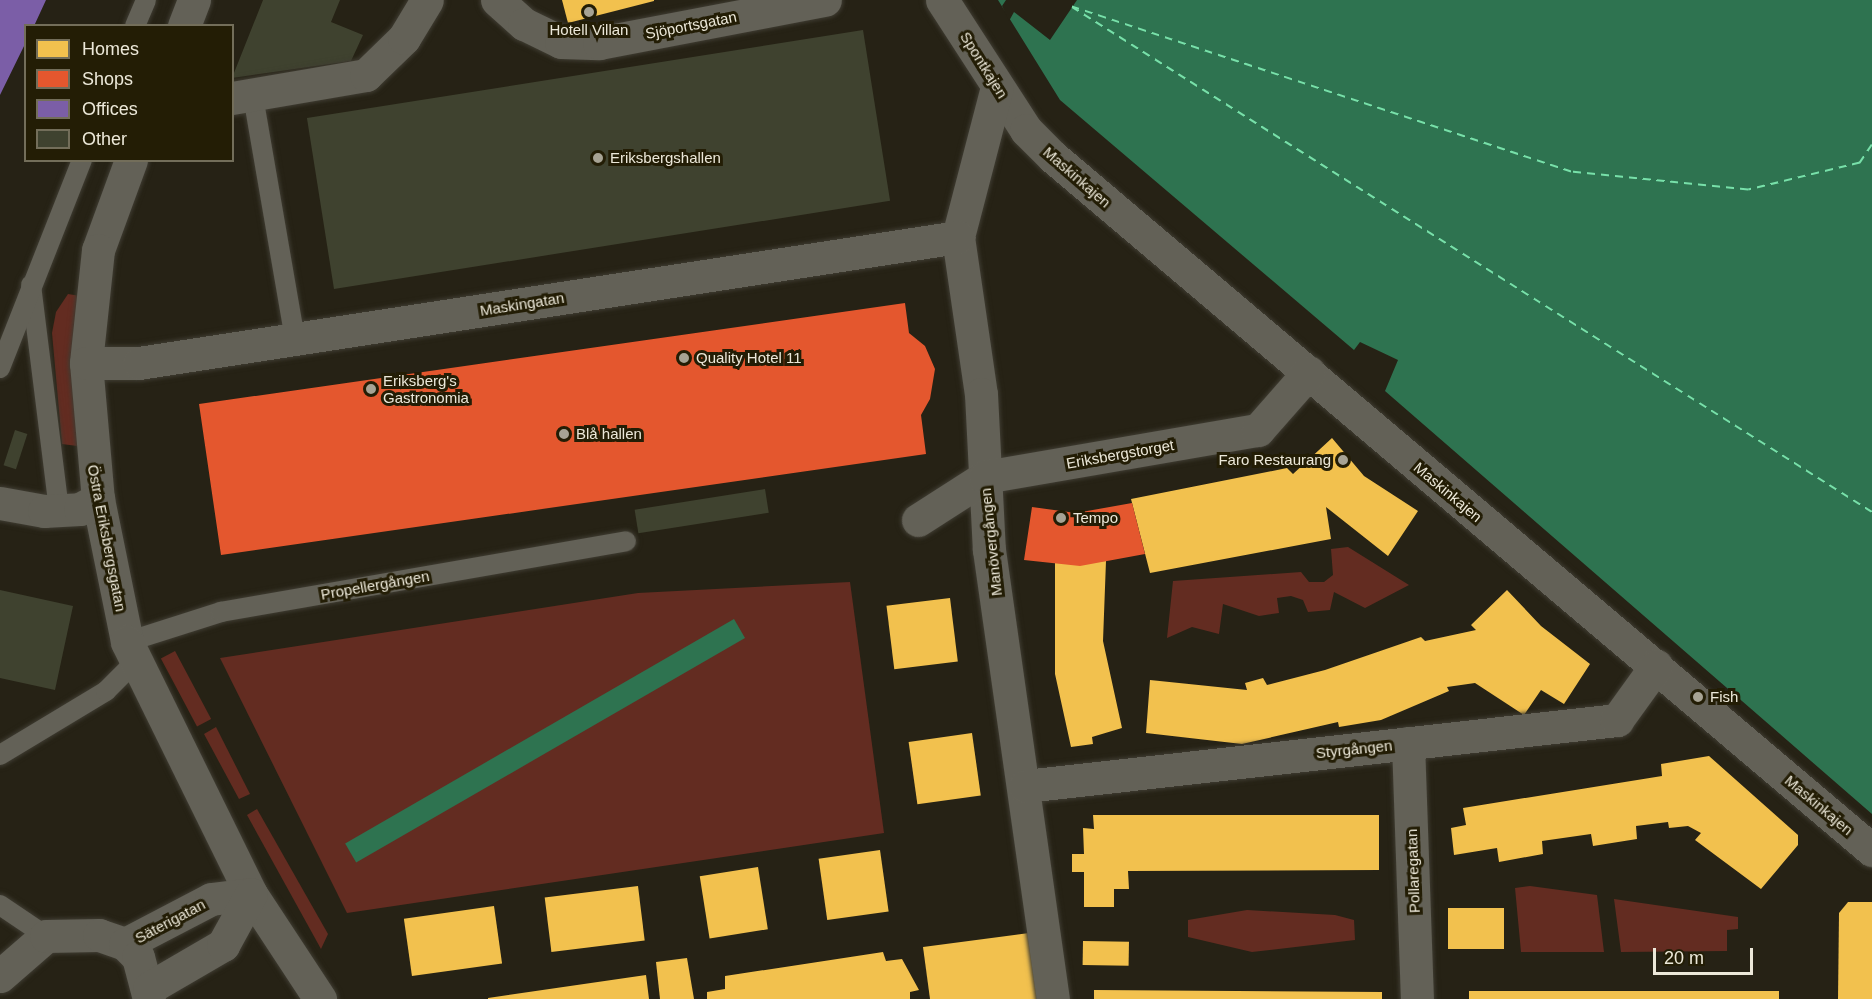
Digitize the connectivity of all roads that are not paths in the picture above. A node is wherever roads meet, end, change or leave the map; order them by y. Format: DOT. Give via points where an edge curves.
graph roads {
  1 [pos="146,0"];
  2 [pos="194,0"];
  3 [pos="427,0"];
  4 [pos="497,0"];
  5 [pos="825,0"];
  6 [pos="942,0"];
  7 [pos="136,24"];
  8 [pos="185,24"];
  9 [pos="997,87"];
  10 [pos="243,97"];
  11 [pos="1026,130"];
  12 [pos="81,162"];
  13 [pos="130,162"];
  14 [pos="958,237"];
  15 [pos="31,285"];
  16 [pos="296,339"];
  17 [pos="86,363"];
  18 [pos="0,368"];
  19 [pos="1309,372"];
  20 [pos="985,477"];
  21 [pos="98,499"];
  22 [pos="0,503"];
  23 [pos="58,509"];
  24 [pos="918,520"];
  25 [pos="626,541"];
  26 [pos="132,652"];
  27 [pos="1656,666"];
  28 [pos="1408,743"];
  29 [pos="0,755"];
  30 [pos="1025,786"];
  31 [pos="1872,850"];
  32 [pos="251,894"];
  33 [pos="0,905"];
  34 [pos="46,936"];
  35 [pos="125,944"];
  36 [pos="0,976"];
  37 [pos="149,993"];
  38 [pos="320,999"];
  39 [pos="1053,999"];
  40 [pos="1417,999"];
  1 -- 7 [label="lane"];
  2 -- 8 [label="street"];
  3 -- 10 [label="street" via="404,38 366,75"];
  4 -- 5 [label="street, Sjöportsgatan" via="524,24 561,42 599,43"];
  6 -- 9 [label="street, Spontkajen"];
  9 -- 11 [label="street, Spontkajen"];
  9 -- 14 [label="street, Manövergången"];
  10 -- 16 [label="lane"];
  11 -- 19 [label="street, Maskinkajen"];
  12 -- 15 [label="lane"];
  13 -- 17 [label="street, Östra Eriksbergsgatan" via="98,250"];
  14 -- 16 [label="street, Maskingatan"];
  14 -- 20 [label="street, Manövergången" via="981,394"];
  15 -- 18 [label="lane"];
  15 -- 23 [label="lane"];
  16 -- 17 [label="street, Maskingatan" via="139,363"];
  17 -- 21 [label="street, Östra Eriksbergsgatan"];
  19 -- 20 [label="street, Eriksbergstorget" via="1258,430"];
  19 -- 27 [label="street, Maskinkajen"];
  20 -- 24 [label="street, Eriksbergstorget"];
  20 -- 30 [label="street, Manövergången" via="989,550"];
  21 -- 23 [label="street" via="80,509"];
  21 -- 26 [label="street, Östra Eriksbergsgatan"];
  22 -- 23 [label="street"];
  25 -- 26 [label="lane, Propellergången" via="221,612"];
  26 -- 29 [label="lane" via="106,691"];
  26 -- 32 [label="street, Östra Eriksbergsgatan"];
  27 -- 28 [label="street, Styrgången" via="1617,720"];
  27 -- 31 [label="street, Maskinkajen"];
  28 -- 30 [label="street, Styrgången"];
  28 -- 40 [label="street, Pollaregatan"];
  30 -- 39 [label="street, Manövergången"];
  32 -- 35 [label="street, Säterigatan" via="211,899"];
  32 -- 37 [label="street, Säterigatan" via="223,945"];
  32 -- 38 [label="street, Östra Eriksbergsgatan"];
  33 -- 34 [label="lane"];
  34 -- 35 [label="street, Säterigatan" via="83,933"];
  34 -- 36 [label="street"];
  35 -- 37 [label="street, Säterigatan" via="138,957"];
}
